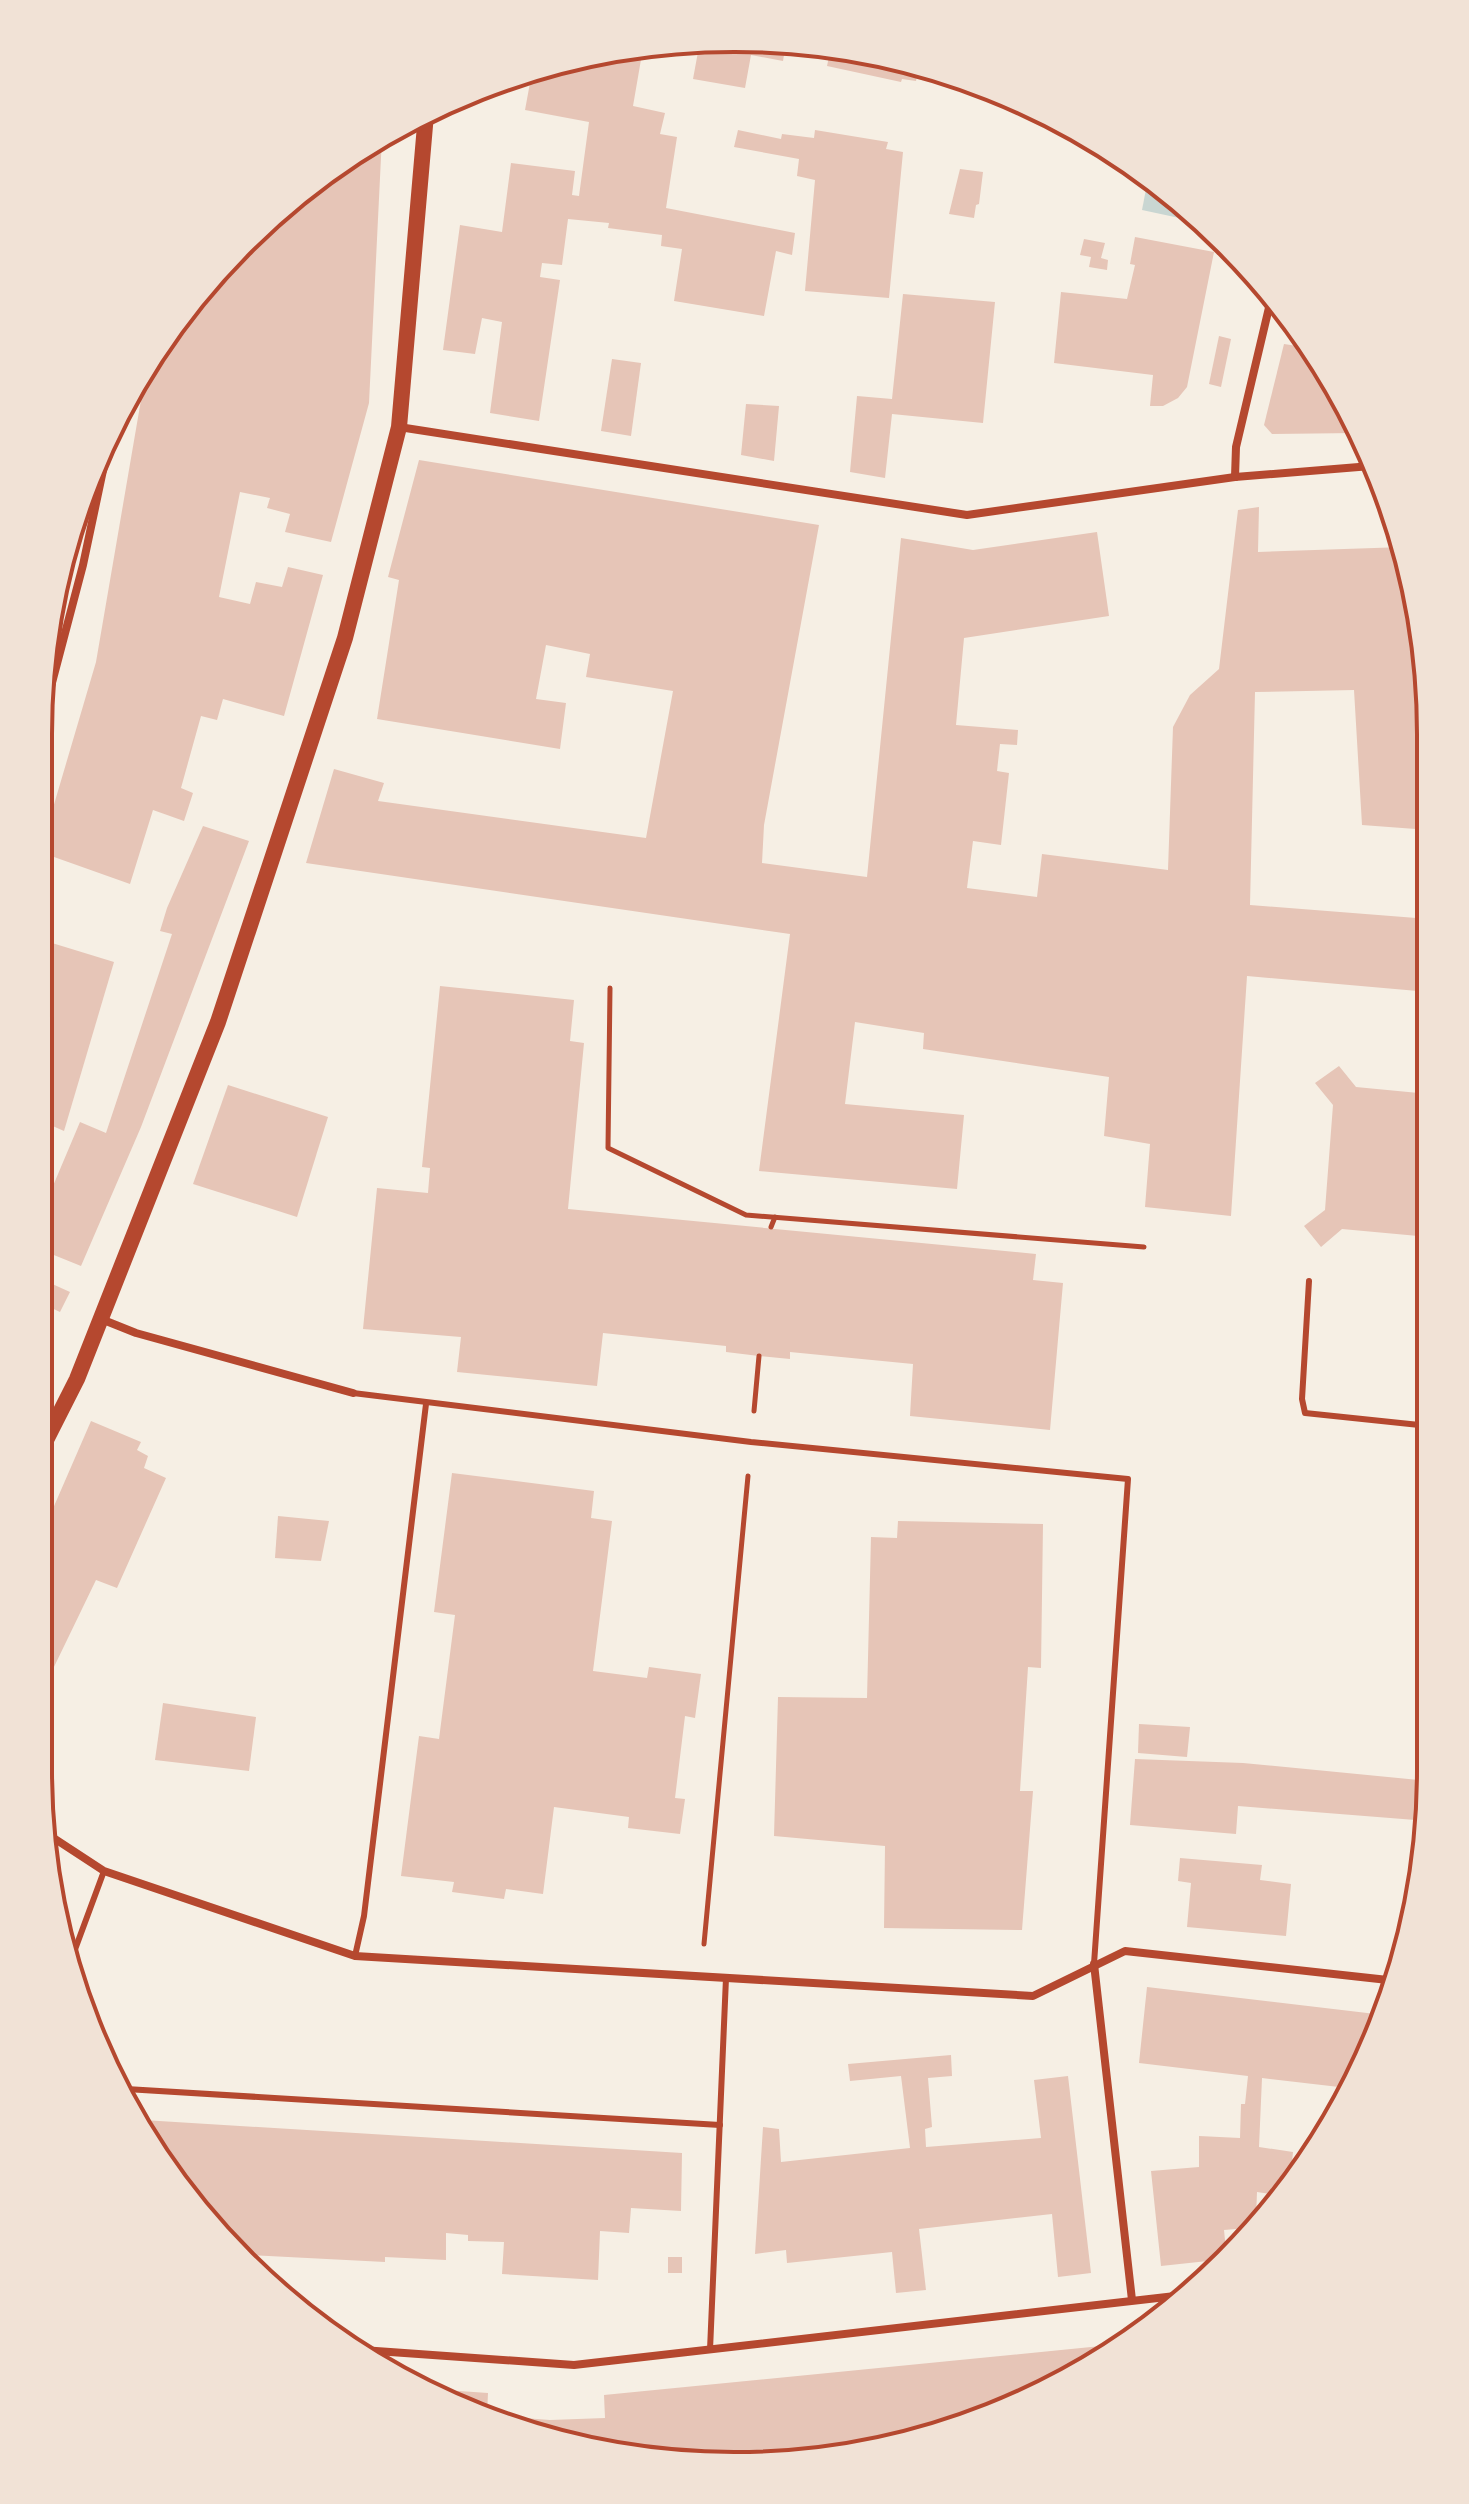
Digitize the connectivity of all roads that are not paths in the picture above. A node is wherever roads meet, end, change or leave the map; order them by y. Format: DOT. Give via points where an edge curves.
graph roads {
  1 [pos="425,126"];
  2 [pos="1269,310"];
  3 [pos="399,427"];
  4 [pos="1362,467"];
  5 [pos="1235,477"];
  6 [pos="101,482"];
  7 [pos="55,671"];
  8 [pos="1309,1281"];
  9 [pos="100,1319"];
  10 [pos="353,1393"];
  11 [pos="426,1404"];
  12 [pos="1417,1425"];
  13 [pos="52,1428"];
  14 [pos="56,1839"];
  15 [pos="104,1871"];
  16 [pos="76,1948"];
  17 [pos="355,1956"];
  18 [pos="1094,1964"];
  19 [pos="726,1978"];
  20 [pos="1384,1980"];
  21 [pos="132,2089"];
  22 [pos="720,2125"];
  23 [pos="1168,2297"];
  24 [pos="1132,2300"];
  25 [pos="710,2350"];
  26 [pos="377,2351"];
  1 -- 3 [label="main road"];
  2 -- 5 [label="street" via="1236,447"];
  3 -- 5 [label="street" via="967,515"];
  3 -- 9 [label="main road" via="345,638 234,977"];
  4 -- 5 [label="street"];
  6 -- 7 [label="street"];
  8 -- 12 [label="lane" via="1305,1413"];
  9 -- 10 [label="street"];
  9 -- 13 [label="main road"];
  10 -- 11 [label="lane"];
  11 -- 17 [label="lane"];
  11 -- 18 [label="lane" via="1128,1479"];
  14 -- 15 [label="street"];
  15 -- 16 [label="lane"];
  15 -- 17 [label="street"];
  17 -- 19 [label="street"];
  18 -- 19 [label="street" via="1033,1996"];
  18 -- 20 [label="street" via="1125,1951"];
  18 -- 24 [label="street"];
  19 -- 22 [label="lane"];
  21 -- 22 [label="lane"];
  22 -- 25 [label="lane"];
  23 -- 24 [label="street"];
  24 -- 25 [label="street"];
  25 -- 26 [label="street" via="574,2365"];
}
